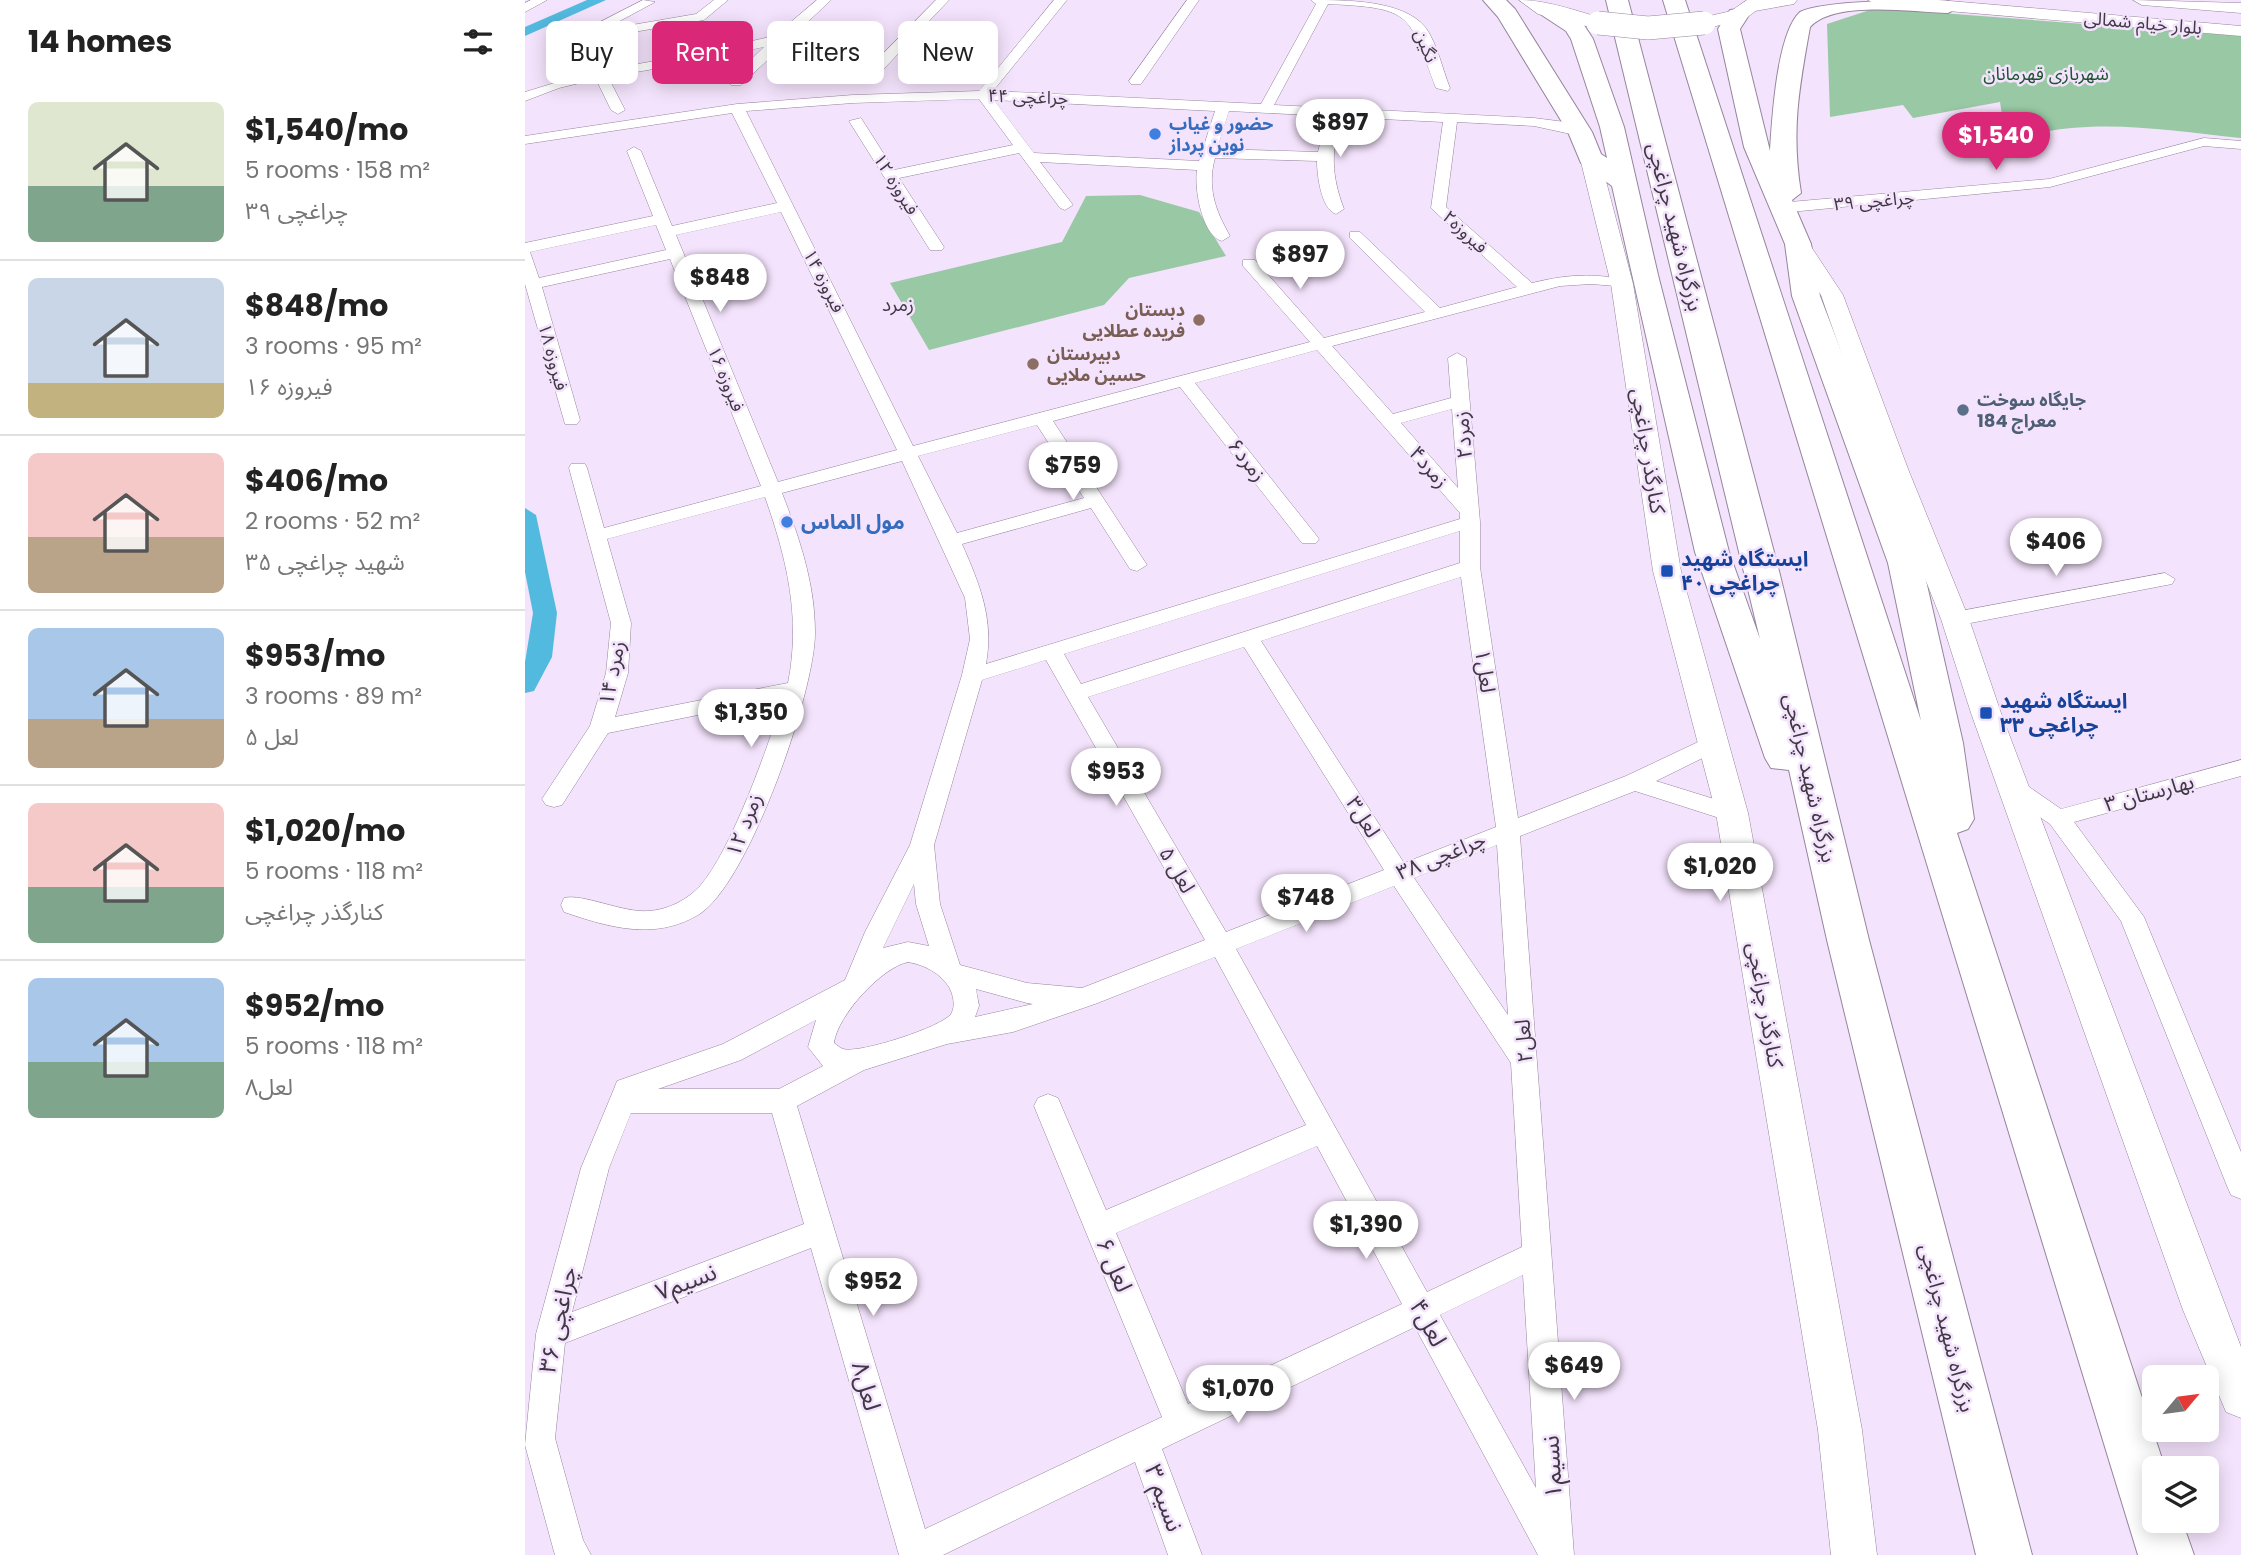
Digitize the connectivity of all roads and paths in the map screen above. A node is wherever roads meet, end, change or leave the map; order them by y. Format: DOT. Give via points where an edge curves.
graph roads {
  1 [pos="541,0"];
  2 [pos="722,0"];
  3 [pos="825,0"];
  4 [pos="943,0"];
  5 [pos="1061,0"];
  6 [pos="1193,0"];
  7 [pos="1317,0"];
  8 [pos="1494,0"];
  9 [pos="1674,0"];
  10 [pos="1789,0"];
  11 [pos="1877,0"];
  12 [pos="2142,0"];
  13 [pos="1325,1"];
  14 [pos="649,2"];
  15 [pos="1537,5"];
  16 [pos="1751,7"];
  17 [pos="1948,7"];
  18 [pos="525,8"];
  19 [pos="2241,8"];
  20 [pos="1607,12"];
  21 [pos="800,21"];
  22 [pos="2241,31"];
  23 [pos="767,51"];
  24 [pos="884,61"];
  25 [pos="753,65"];
  26 [pos="1136,81"];
  27 [pos="563,84"];
  28 [pos="605,84"];
  29 [pos="1443,88"];
  30 [pos="983,95"];
  31 [pos="525,97"];
  32 [pos="737,108"];
  33 [pos="1266,108"];
  34 [pos="1565,108"];
  35 [pos="618,110"];
  36 [pos="1222,111"];
  37 [pos="1336,111"];
  38 [pos="1451,117"];
  39 [pos="856,121"];
  40 [pos="1534,122"];
  41 [pos="1580,132"];
  42 [pos="525,140"];
  43 [pos="2204,142"];
  44 [pos="2241,145"];
  45 [pos="634,152"];
  46 [pos="1026,153"];
  47 [pos="1322,157"];
  48 [pos="1590,158"];
  49 [pos="1208,160"];
  50 [pos="890,175"];
  51 [pos="1627,199"];
  52 [pos="1065,205"];
  53 [pos="786,206"];
  54 [pos="1336,209"];
  55 [pos="664,225"];
  56 [pos="1792,226"];
  57 [pos="1355,235"];
  58 [pos="1221,236"];
  59 [pos="936,247"];
  60 [pos="1613,247"];
  61 [pos="525,248"];
  62 [pos="675,253"];
  63 [pos="525,255"];
  64 [pos="1249,263"];
  65 [pos="533,284"];
  66 [pos="1622,284"];
  67 [pos="1530,290"];
  68 [pos="1437,314"];
  69 [pos="1321,345"];
  70 [pos="1457,358"];
  71 [pos="1185,380"];
  72 [pos="1460,401"];
  73 [pos="1042,418"];
  74 [pos="571,419"];
  75 [pos="1389,421"];
  76 [pos="910,453"];
  77 [pos="578,468"];
  78 [pos="771,490"];
  79 [pos="1095,501"];
  80 [pos="1470,517"];
  81 [pos="599,535"];
  82 [pos="1308,539"];
  83 [pos="951,541"];
  84 [pos="1137,565"];
  85 [pos="1470,567"];
  86 [pos="2165,579"];
  87 [pos="1955,619"];
  88 [pos="1249,638"];
  89 [pos="1051,651"];
  90 [pos="973,675"];
  91 [pos="798,688"];
  92 [pos="1076,693"];
  93 [pos="601,727"];
  94 [pos="1715,742"];
  95 [pos="2241,768"];
  96 [pos="1634,782"];
  97 [pos="2014,788"];
  98 [pos="554,799"];
  99 [pos="1732,813"];
  100 [pos="2058,818"];
  101 [pos="1508,829"];
  102 [pos="922,845"];
  103 [pos="1398,873"];
  104 [pos="573,905"];
  105 [pos="1968,922"];
  106 [pos="1848,940"];
  107 [pos="1220,943"];
  108 [pos="950,972"];
  109 [pos="855,988"];
  110 [pos="1086,997"];
  111 [pos="947,1033"];
  112 [pos="856,1061"];
  113 [pos="1526,1064"];
  114 [pos="625,1095"];
  115 [pos="782,1101"];
  116 [pos="1048,1107"];
  117 [pos="1322,1131"];
  118 [pos="2241,1186"];
  119 [pos="1098,1227"];
  120 [pos="821,1231"];
  121 [pos="1539,1253"];
  122 [pos="1421,1310"];
  123 [pos="551,1334"];
  124 [pos="2241,1397"];
  125 [pos="1181,1424"];
  126 [pos="1143,1442"];
  127 [pos="2142,1477"];
  128 [pos="2159,1533"];
  129 [pos="915,1553"];
  130 [pos="574,1555"];
  131 [pos="1185,1555"];
  132 [pos="1557,1555"];
  133 [pos="1854,1555"];
  134 [pos="2004,1555"];
  135 [pos="2166,1555"];
  1 -- 18 [label="street"];
  2 -- 14 [label="street" via="700,17 575,38"];
  3 -- 21 [label="street"];
  4 -- 24 [label="street"];
  5 -- 30 [label="street"];
  6 -- 26 [label="street"];
  7 -- 13 [label="street, نگین"];
  8 -- 34 [label="highway"];
  9 -- 105 [label="highway"];
  10 -- 16 [label="main road"];
  11 -- 17 [label="main road, بلوار خیام شمالی"];
  12 -- 19 [label="main road, بلوار خیام شمالی"];
  13 -- 29 [label="street, نگین" via="1371,4 1400,11 1417,23"];
  13 -- 33 [label="street"];
  15 -- 20 [label="main road"];
  15 -- 51 [label="highway" via="1574,27 1582,39 1612,127"];
  16 -- 20 [label="main road, bridge" via="1704,23 1648,28"];
  16 -- 56 [label="highway" via="1729,30 1756,147"];
  17 -- 22 [label="main road, بلوار خیام شمالی"];
  17 -- 56 [label="highway" via="1836,6 1810,14 1799,26 1784,107 1782,150"];
  20 -- 106 [label="highway, بزرگراه شهید چراغچی" via="1762,571"];
  23 -- 25 [label="street"];
  27 -- 31 [label="street"];
  28 -- 35 [label="street"];
  30 -- 32 [label="street, چراغچی ۴۴"];
  30 -- 33 [label="street, چراغچی ۴۴"];
  30 -- 46 [label="street"];
  32 -- 42 [label="street, چراغچی ۴۴"];
  32 -- 53 [label="street, فیروزه ۱۴"];
  33 -- 37 [label="street, چراغچی ۴۴"];
  34 -- 40 [label="street, چراغچی ۴۴"];
  34 -- 41 [label="highway"];
  36 -- 49 [label="street"];
  37 -- 38 [label="street, چراغچی ۴۴"];
  37 -- 47 [label="street"];
  38 -- 40 [label="street, چراغچی ۴۴"];
  38 -- 67 [label="street, فیروزه۲" via="1439,208"];
  39 -- 50 [label="street, فیروزه ۱۲"];
  40 -- 41 [label="street, چراغچی ۴۴"];
  41 -- 48 [label="highway"];
  43 -- 44 [label="street"];
  43 -- 56 [label="street, چراغچی ۳۹" via="2050,183"];
  45 -- 55 [label="street, فیروزه ۱۶"];
  46 -- 49 [label="street"];
  46 -- 50 [label="street"];
  46 -- 52 [label="street"];
  47 -- 49 [label="street"];
  47 -- 54 [label="street" via="1324,179"];
  48 -- 51 [label="highway"];
  48 -- 60 [label="main road, کنارگذر چراغچی"];
  49 -- 58 [label="street" via="1201,187 1206,211"];
  50 -- 59 [label="street, فیروزه ۱۲"];
  51 -- 60 [label="main road"];
  51 -- 106 [label="highway" via="1712,552"];
  53 -- 55 [label="street"];
  53 -- 76 [label="street, فیروزه ۱۴"];
  55 -- 61 [label="street"];
  55 -- 62 [label="street, فیروزه ۱۶"];
  56 -- 87 [label="main road" via="1832,295"];
  56 -- 105 [label="highway" via="1806,296 1905,563 1944,743"];
  57 -- 68 [label="street"];
  60 -- 66 [label="main road, کنارگذر چراغچی"];
  62 -- 65 [label="street"];
  62 -- 78 [label="street, فیروزه ۱۶"];
  63 -- 65 [label="street, فیروزه ۱۸"];
  64 -- 69 [label="street, زمرد۴"];
  65 -- 74 [label="street, فیروزه ۱۸"];
  66 -- 67 [label="street" via="1571,279"];
  66 -- 94 [label="main road, کنارگذر چراغچی" via="1667,571"];
  67 -- 68 [label="street"];
  68 -- 69 [label="street"];
  69 -- 71 [label="street"];
  69 -- 75 [label="street, زمرد۴"];
  70 -- 72 [label="street, زمرد۲"];
  71 -- 73 [label="street"];
  71 -- 82 [label="street, زمرد۶"];
  72 -- 75 [label="street, زمرد۴"];
  72 -- 80 [label="street, زمرد۲"];
  73 -- 76 [label="street"];
  73 -- 79 [label="street"];
  75 -- 80 [label="street, زمرد۴"];
  76 -- 78 [label="street"];
  76 -- 83 [label="street, فیروزه ۱۴"];
  77 -- 81 [label="street, زمرد ۱۴"];
  78 -- 81 [label="street"];
  78 -- 91 [label="street, زمرد ۱۲" via="803,589 806,634"];
  79 -- 83 [label="street"];
  79 -- 84 [label="street"];
  80 -- 85 [label="street, لعل۱"];
  80 -- 89 [label="street"];
  81 -- 93 [label="street, زمرد ۱۴" via="621,623 617,673"];
  83 -- 90 [label="street, فیروزه ۱۴" via="975,598 980,639"];
  85 -- 88 [label="street"];
  85 -- 101 [label="street, لعل۱"];
  86 -- 87 [label="street"];
  87 -- 97 [label="main road"];
  88 -- 92 [label="street"];
  88 -- 103 [label="street, لعل۳"];
  89 -- 90 [label="street"];
  89 -- 92 [label="street, لعل ۵"];
  90 -- 102 [label="street, فیروزه ۱۴"];
  91 -- 93 [label="street"];
  91 -- 104 [label="street, زمرد ۱۲" via="725,876 701,904 668,919 606,919"];
  92 -- 107 [label="street, لعل ۵"];
  93 -- 98 [label="street, زمرد ۱۴"];
  94 -- 96 [label="street, چراغچی ۳۸"];
  94 -- 99 [label="main road, کنارگذر چراغچی"];
  95 -- 100 [label="street, بهارستان ۳"];
  96 -- 99 [label="street"];
  96 -- 101 [label="street, چراغچی ۳۸"];
  97 -- 100 [label="street"];
  97 -- 124 [label="main road" via="2204,1310"];
  99 -- 133 [label="main road, کنارگذر چراغچی" via="1840,1430"];
  100 -- 118 [label="street" via="2132,917"];
  101 -- 103 [label="street, چراغچی ۳۸"];
  101 -- 113 [label="street, لعل۲"];
  102 -- 108 [label="street" via="928,904"];
  102 -- 109 [label="street" via="877,932"];
  103 -- 107 [label="street, چراغچی ۳۸"];
  103 -- 113 [label="street, لعل۳"];
  105 -- 127 [label="highway"];
  106 -- 134 [label="highway, بزرگراه شهید چراغچی"];
  107 -- 110 [label="street, چراغچی ۳۸"];
  107 -- 117 [label="street, لعل۴"];
  108 -- 109 [label="street" via="932,956 906,951 879,962"];
  108 -- 110 [label="street" via="1027,993"];
  108 -- 111 [label="street" via="965,994 968,1008 961,1023"];
  109 -- 112 [label="street" via="820,1037 821,1047 835,1060"];
  109 -- 114 [label="street" via="731,1052"];
  110 -- 111 [label="street, چراغچی ۳۸" via="1013,1021"];
  111 -- 112 [label="street, چراغچی ۳۸"];
  112 -- 115 [label="street, چراغچی ۳۸"];
  113 -- 121 [label="street, لعل۲"];
  114 -- 115 [label="street"];
  114 -- 123 [label="street, چراغچی ۳۶" via="595,1168"];
  115 -- 120 [label="street, لعل۸"];
  116 -- 119 [label="street, لعل ۶"];
  117 -- 119 [label="street"];
  117 -- 122 [label="street, لعل۴"];
  119 -- 125 [label="street, لعل ۶"];
  120 -- 123 [label="street, نسیم۷"];
  120 -- 129 [label="street, لعل۸"];
  121 -- 122 [label="street"];
  121 -- 132 [label="street, نسیم۱"];
  122 -- 125 [label="street"];
  122 -- 132 [label="street, لعل۴"];
  123 -- 130 [label="street, چراغچی ۳۶" via="539,1438"];
  125 -- 126 [label="street"];
  126 -- 129 [label="street"];
  126 -- 131 [label="street, نسیم ۳"];
  128 -- 135 [label="highway"];
}
